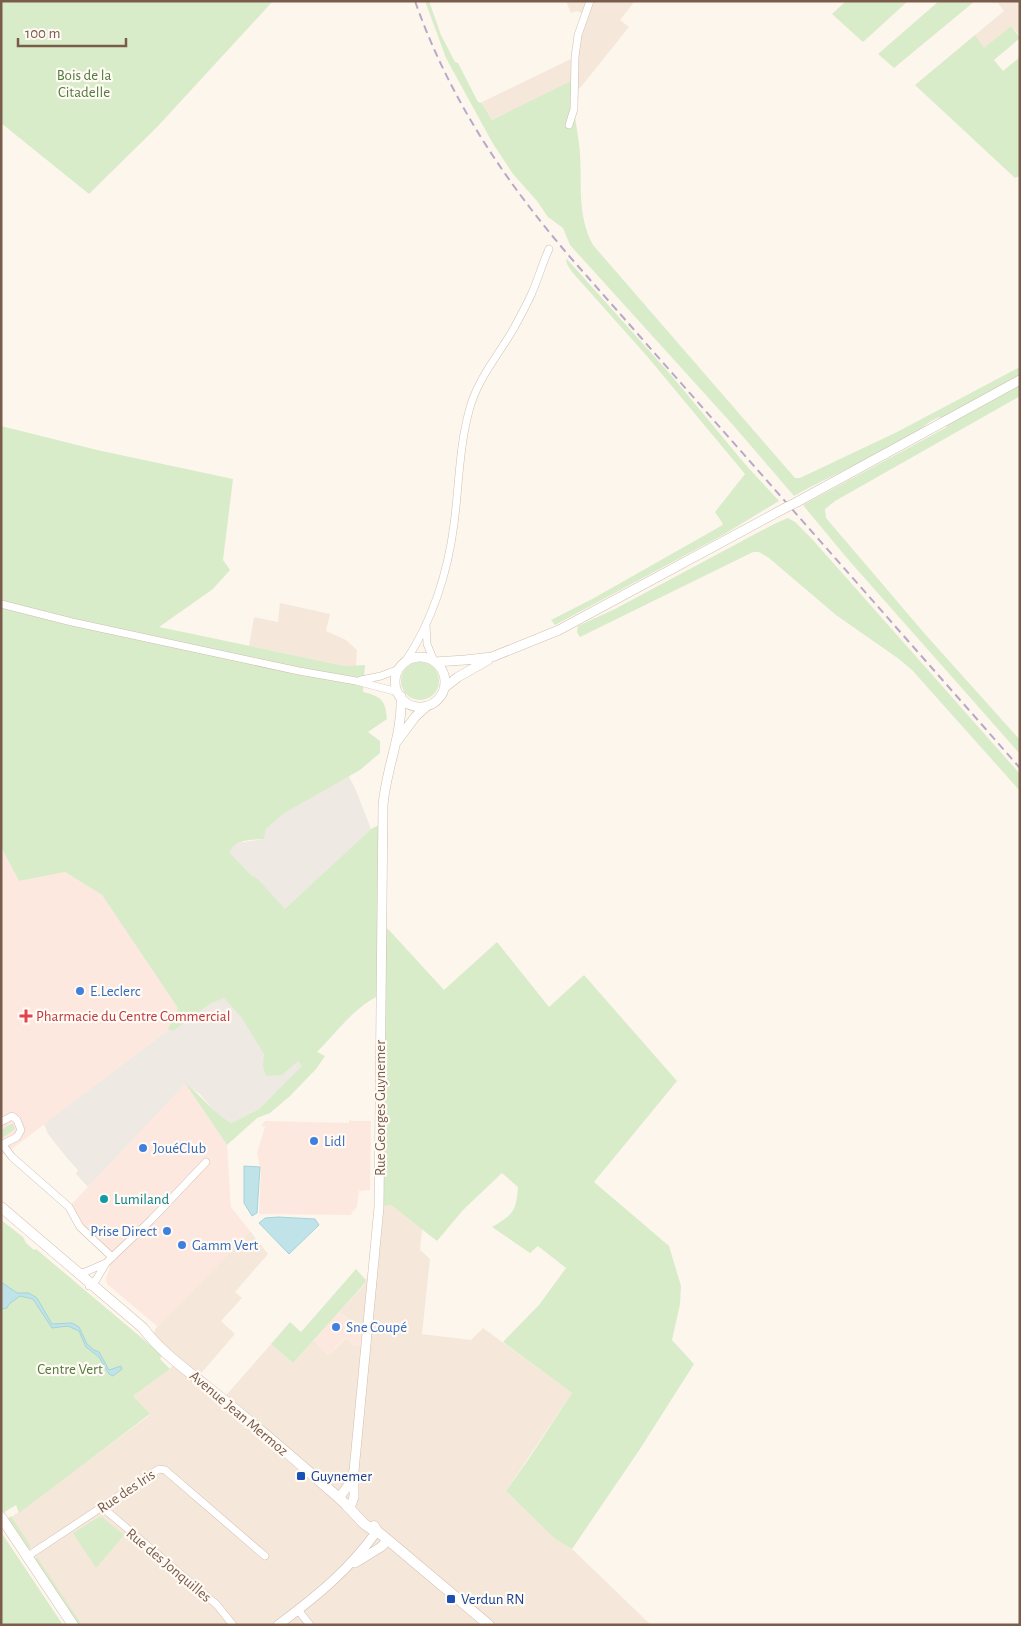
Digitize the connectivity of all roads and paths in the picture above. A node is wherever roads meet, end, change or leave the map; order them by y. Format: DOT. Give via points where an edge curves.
graph roads {
  1 [pos="590,1"];
  2 [pos="568,125"];
  3 [pos="549,249"];
  4 [pos="1020,380"];
  5 [pos="1,604"];
  6 [pos="426,624"];
  7 [pos="492,657"];
  8 [pos="434,661"];
  9 [pos="402,666"];
  10 [pos="356,681"];
  11 [pos="444,688"];
  12 [pos="399,694"];
  13 [pos="427,706"];
  14 [pos="395,744"];
  15 [pos="1,1122"];
  16 [pos="2,1145"];
  17 [pos="206,1162"];
  18 [pos="1,1207"];
  19 [pos="1,1216"];
  20 [pos="112,1257"];
  21 [pos="106,1263"];
  22 [pos="72,1271"];
  23 [pos="93,1285"];
  24 [pos="151,1338"];
  25 [pos="354,1471"];
  26 [pos="339,1498"];
  27 [pos="102,1507"];
  28 [pos="350,1508"];
  29 [pos="1,1517"];
  30 [pos="377,1530"];
  31 [pos="388,1540"];
  32 [pos="28,1556"];
  33 [pos="265,1556"];
  34 [pos="350,1565"];
  35 [pos="298,1610"];
  36 [pos="73,1625"];
  37 [pos="233,1625"];
  38 [pos="278,1625"];
  39 [pos="310,1625"];
  40 [pos="489,1625"];
  1 -- 2 [label="street" via="578,35 574,109"];
  3 -- 6 [label="street" via="532,294 474,394 464,437 448,566"];
  4 -- 7 [label="street, bridge" via="559,630"];
  5 -- 10 [label="street" via="72,622"];
  6 -- 8 [label="street" via="427,644"];
  6 -- 9 [label="street"];
  7 -- 8 [label="street"];
  7 -- 11 [label="street"];
  8 -- 9 [label="street" via="416,657"];
  8 -- 11 [label="street" via="444,673"];
  9 -- 10 [label="street" via="381,676"];
  9 -- 12 [label="street" via="396,680"];
  10 -- 12 [label="street"];
  11 -- 13 [label="street" via="438,699"];
  12 -- 13 [label="street" via="412,705"];
  12 -- 14 [label="street, Rue Georges Guynemer"];
  13 -- 14 [label="street, Rue Georges Guynemer"];
  14 -- 25 [label="street, Rue Georges Guynemer" via="384,788 382,812 379,1207"];
  15 -- 16 [label="street" via="12,1116 21,1130 17,1137"];
  16 -- 20 [label="street" via="69,1207 80,1227"];
  17 -- 20 [label="street"];
  18 -- 22 [label="main road, Avenue Jean Mermoz"];
  19 -- 22 [label="main road, Avenue Jean Mermoz"];
  20 -- 21 [label="street"];
  21 -- 22 [label="street" via="83,1273"];
  21 -- 23 [label="street"];
  22 -- 23 [label="main road, Avenue Jean Mermoz"];
  22 -- 24 [label="main road, Avenue Jean Mermoz" via="140,1334"];
  23 -- 24 [label="main road, Avenue Jean Mermoz"];
  24 -- 26 [label="main road, Avenue Jean Mermoz"];
  25 -- 26 [label="street"];
  25 -- 28 [label="street, Rue Georges Guynemer" via="354,1497"];
  26 -- 28 [label="main road, Avenue Jean Mermoz"];
  27 -- 32 [label="street, Rue des Iris"];
  27 -- 33 [label="street, Rue des Iris" via="156,1469 162,1469"];
  27 -- 37 [label="street, Rue des Jonquilles" via="217,1605"];
  28 -- 30 [label="main road, Avenue Jean Mermoz" via="372,1521"];
  29 -- 32 [label="main road"];
  30 -- 31 [label="main road, Avenue Jean Mermoz"];
  30 -- 34 [label="street"];
  31 -- 34 [label="street" via="381,1548"];
  31 -- 40 [label="main road, Avenue Jean Mermoz"];
  32 -- 36 [label="main road"];
  34 -- 35 [label="street"];
  35 -- 38 [label="street"];
  35 -- 39 [label="street"];
}
